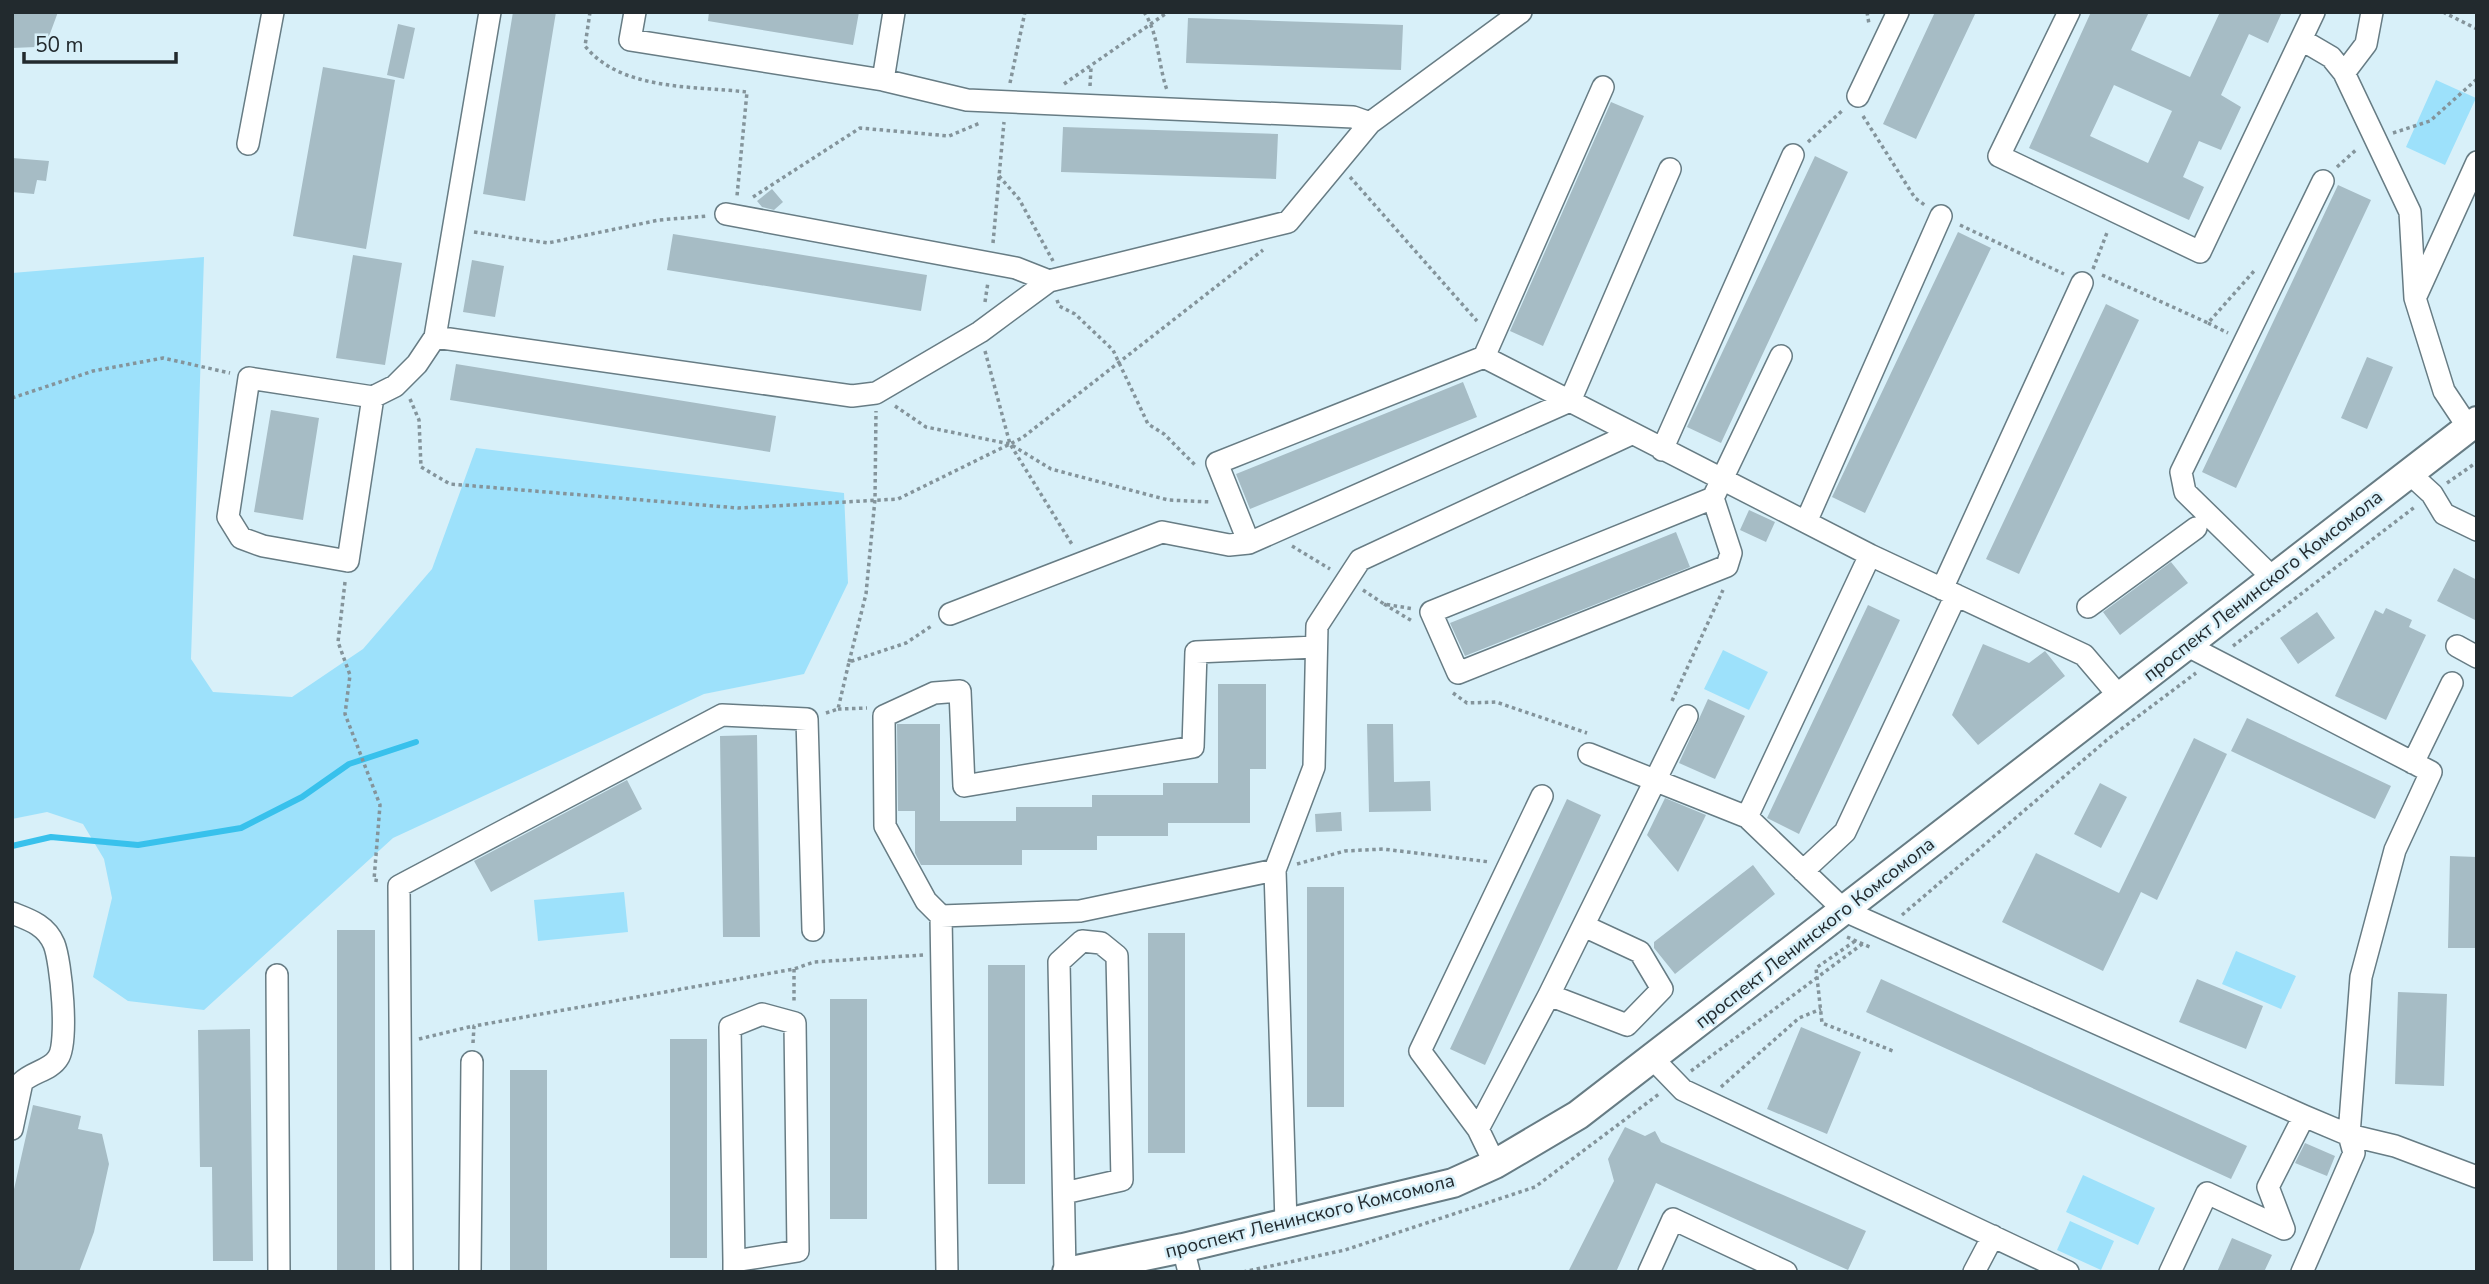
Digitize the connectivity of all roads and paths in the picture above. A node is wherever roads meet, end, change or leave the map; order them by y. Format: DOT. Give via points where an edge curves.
graph roads {
  1 [pos="273,12"];
  2 [pos="490,12"];
  3 [pos="590,12"];
  4 [pos="635,12"];
  5 [pos="894,12"];
  6 [pos="1144,12"];
  7 [pos="1167,12"];
  8 [pos="1521,12"];
  9 [pos="1898,12"];
  10 [pos="2069,12"];
  11 [pos="2314,12"];
  12 [pos="2372,12"];
  13 [pos="2443,12"];
  14 [pos="1152,23"];
  15 [pos="2477,29"];
  16 [pos="2302,40"];
  17 [pos="2344,73"];
  18 [pos="2477,79"];
  19 [pos="883,80"];
  20 [pos="1061,86"];
  21 [pos="1603,87"];
  22 [pos="1858,96"];
  23 [pos="1172,109"];
  24 [pos="982,122"];
  25 [pos="1370,123"];
  26 [pos="2376,138"];
  27 [pos="247,144"];
  28 [pos="1794,155"];
  29 [pos="2477,162"];
  30 [pos="1338,163"];
  31 [pos="1670,169"];
  32 [pos="999,176"];
  33 [pos="1353,180"];
  34 [pos="2323,181"];
  35 [pos="1342,188"];
  36 [pos="731,211"];
  37 [pos="2114,211"];
  38 [pos="1941,216"];
  39 [pos="453,229"];
  40 [pos="1265,249"];
  41 [pos="2263,262"];
  42 [pos="2087,276"];
  43 [pos="1049,281"];
  44 [pos="2415,298"];
  45 [pos="435,337"];
  46 [pos="1488,347"];
  47 [pos="1781,356"];
  48 [pos="249,378"];
  49 [pos="380,393"];
  50 [pos="876,393"];
  51 [pos="12,398"];
  52 [pos="1570,401"];
  53 [pos="2472,424"];
  54 [pos="1631,435"];
  55 [pos="1662,450"];
  56 [pos="2409,472"];
  57 [pos="1224,480"];
  58 [pos="1718,489"];
  59 [pos="875,499"];
  60 [pos="1236,510"];
  61 [pos="1806,522"];
  62 [pos="2196,528"];
  63 [pos="2477,530"];
  64 [pos="1249,543"];
  65 [pos="1870,555"];
  66 [pos="348,561"];
  67 [pos="1727,566"];
  68 [pos="2273,578"];
  69 [pos="1949,592"];
  70 [pos="1384,604"];
  71 [pos="2088,607"];
  72 [pos="950,614"];
  73 [pos="1422,628"];
  74 [pos="2186,645"];
  75 [pos="2457,646"];
  76 [pos="1317,647"];
  77 [pos="2477,657"];
  78 [pos="849,663"];
  79 [pos="2452,683"];
  80 [pos="1449,684"];
  81 [pos="2119,696"];
  82 [pos="866,707"];
  83 [pos="838,709"];
  84 [pos="1678,712"];
  85 [pos="807,719"];
  86 [pos="1594,745"];
  87 [pos="2413,762"];
  88 [pos="1656,779"];
  89 [pos="1542,796"];
  90 [pos="1747,817"];
  91 [pos="1509,864"];
  92 [pos="1275,870"];
  93 [pos="1803,872"];
  94 [pos="399,886"];
  95 [pos="1845,911"];
  96 [pos="12,912"];
  97 [pos="941,916"];
  98 [pos="1584,926"];
  99 [pos="813,930"];
  100 [pos="1855,940"];
  101 [pos="942,954"];
  102 [pos="794,969"];
  103 [pos="277,975"];
  104 [pos="1549,995"];
  105 [pos="1821,1009"];
  106 [pos="795,1023"];
  107 [pos="474,1026"];
  108 [pos="400,1043"];
  109 [pos="1893,1051"];
  110 [pos="1653,1059"];
  111 [pos="472,1062"];
  112 [pos="1706,1101"];
  113 [pos="2304,1116"];
  114 [pos="12,1129"];
  115 [pos="1478,1129"];
  116 [pos="2349,1135"];
  117 [pos="1495,1164"];
  118 [pos="2477,1177"];
  119 [pos="1064,1193"];
  120 [pos="1286,1223"];
  121 [pos="2284,1229"];
  122 [pos="2006,1236"];
  123 [pos="2316,1243"];
  124 [pos="1186,1260"];
  125 [pos="734,1267"];
  126 [pos="279,1272"];
  127 [pos="402,1272"];
  128 [pos="470,1272"];
  129 [pos="947,1272"];
  130 [pos="1066,1272"];
  131 [pos="1649,1272"];
  132 [pos="1786,1272"];
  133 [pos="1974,1272"];
  134 [pos="2068,1272"];
  135 [pos="2170,1272"];
  136 [pos="2302,1272"];
  1 -- 27 [label="street"];
  2 -- 39 [label="street"];
  3 -- 36 [label="path" via="585,46 606,66 635,78 747,92"];
  4 -- 19 [label="street" via="630,40"];
  5 -- 19 [label="street"];
  6 -- 14 [label="path"];
  7 -- 14 [label="path"];
  8 -- 25 [label="street"];
  9 -- 22 [label="street"];
  10 -- 37 [label="street" via="1999,156"];
  11 -- 16 [label="street"];
  12 -- 17 [label="street" via="2366,44"];
  13 -- 15 [label="path"];
  14 -- 20 [label="path"];
  14 -- 23 [label="path" via="1159,70"];
  16 -- 17 [label="street" via="2331,57"];
  16 -- 37 [label="street" via="2200,252"];
  17 -- 26 [label="street"];
  18 -- 26 [label="path" via="2430,121"];
  19 -- 23 [label="street" via="967,100"];
  21 -- 46 [label="street"];
  22 -- 28 [label="path"];
  22 -- 38 [label="path" via="1864,121 1915,198"];
  23 -- 25 [label="street" via="1353,117"];
  24 -- 36 [label="path" via="948,136 860,128"];
  25 -- 30 [label="street"];
  26 -- 34 [label="path" via="2351,152"];
  26 -- 44 [label="street" via="2410,212"];
  28 -- 55 [label="street"];
  29 -- 44 [label="street"];
  30 -- 33 [label="path"];
  30 -- 43 [label="street" via="1288,222"];
  31 -- 52 [label="street"];
  32 -- 43 [label="path" via="1019,199 1055,266"];
  33 -- 35 [label="path"];
  33 -- 46 [label="path"];
  34 -- 68 [label="street" via="2181,472 2185,492"];
  36 -- 39 [label="path" via="659,220 548,243"];
  36 -- 43 [label="street" via="1016,268"];
  37 -- 42 [label="path"];
  38 -- 42 [label="path"];
  38 -- 61 [label="street"];
  39 -- 45 [label="street"];
  40 -- 59 [label="path" via="1022,438 898,499"];
  41 -- 42 [label="path" via="2208,323"];
  42 -- 69 [label="street"];
  43 -- 50 [label="street" via="980,332"];
  43 -- 57 [label="path" via="1059,306 1075,314 1113,350 1148,424 1197,467"];
  44 -- 53 [label="street" via="2444,391"];
  45 -- 49 [label="street" via="418,364"];
  45 -- 50 [label="street" via="852,396"];
  46 -- 52 [label="street"];
  46 -- 57 [label="street" via="1217,463"];
  47 -- 58 [label="street"];
  48 -- 49 [label="street"];
  48 -- 51 [label="path" via="163,358 93,371"];
  48 -- 66 [label="street" via="228,517 241,538"];
  49 -- 59 [label="path" via="409,397 419,420 421,467 450,484 738,508"];
  49 -- 66 [label="street"];
  50 -- 59 [label="path"];
  50 -- 60 [label="path" via="926,427 1010,444 1051,469 1168,500 1202,500"];
  52 -- 54 [label="street"];
  52 -- 64 [label="street"];
  53 -- 56 [label="main road, проспект Ленинского Комсомола"];
  54 -- 55 [label="street"];
  54 -- 76 [label="street" via="1360,560 1317,626"];
  55 -- 58 [label="street"];
  56 -- 63 [label="street" via="2432,494 2444,514"];
  56 -- 68 [label="main road, проспект Ленинского Комсомола"];
  57 -- 60 [label="street"];
  58 -- 61 [label="street"];
  58 -- 67 [label="street" via="1731,552"];
  58 -- 67 [label="street" via="1431,612 1458,673"];
  59 -- 78 [label="path" via="866,594"];
  60 -- 64 [label="street"];
  61 -- 65 [label="street"];
  62 -- 71 [label="street"];
  64 -- 72 [label="street" via="1229,545 1162,532"];
  65 -- 69 [label="street"];
  65 -- 90 [label="street"];
  66 -- 94 [label="path" via="338,642 350,675 345,714 380,805 374,880"];
  67 -- 84 [label="path" via="1728,581"];
  68 -- 74 [label="main road, проспект Ленинского Комсомола"];
  69 -- 81 [label="street" via="2084,655"];
  69 -- 93 [label="street" via="1845,832"];
  70 -- 73 [label="path"];
  72 -- 78 [label="path" via="906,643"];
  74 -- 81 [label="main road, проспект Ленинского Комсомола"];
  74 -- 87 [label="street"];
  75 -- 77 [label="street"];
  76 -- 92 [label="street" via="1314,767"];
  76 -- 97 [label="street" via="1196,652 1193,747 964,786 960,691 934,693 884,716 885,826 926,901"];
  78 -- 83 [label="path"];
  79 -- 87 [label="street"];
  80 -- 86 [label="path" via="1454,695 1467,703 1496,702"];
  81 -- 95 [label="main road, проспект Ленинского Комсомола"];
  82 -- 83 [label="path"];
  83 -- 85 [label="path"];
  84 -- 88 [label="street"];
  85 -- 94 [label="street" via="722,715"];
  85 -- 99 [label="street"];
  86 -- 88 [label="street"];
  87 -- 116 [label="street" via="2431,772 2395,850 2361,977"];
  88 -- 90 [label="street"];
  88 -- 98 [label="street"];
  89 -- 91 [label="street"];
  90 -- 93 [label="street"];
  91 -- 92 [label="path" via="1383,849 1345,851"];
  91 -- 115 [label="street" via="1420,1051"];
  92 -- 97 [label="street" via="1080,911"];
  92 -- 120 [label="street"];
  93 -- 95 [label="street"];
  94 -- 108 [label="street"];
  95 -- 110 [label="main road, проспект Ленинского Комсомола"];
  95 -- 113 [label="street"];
  96 -- 114 [label="street" via="39,923 54,945 61,984 62,1047 58,1058 22,1082"];
  97 -- 101 [label="street"];
  98 -- 104 [label="street"];
  98 -- 104 [label="street" via="1640,953 1662,989 1627,1025"];
  100 -- 105 [label="path" via="1816,968"];
  101 -- 102 [label="path" via="814,962"];
  101 -- 129 [label="street"];
  102 -- 106 [label="path"];
  102 -- 107 [label="path"];
  103 -- 126 [label="street"];
  104 -- 115 [label="street"];
  105 -- 109 [label="path" via="1822,1023"];
  105 -- 112 [label="path" via="1799,1018"];
  106 -- 125 [label="street" via="798,1251"];
  106 -- 125 [label="street" via="762,1014 730,1027"];
  107 -- 108 [label="path"];
  107 -- 111 [label="path"];
  108 -- 127 [label="street"];
  110 -- 112 [label="street" via="1683,1090"];
  110 -- 117 [label="main road, проспект Ленинского Комсомола" via="1578,1115"];
  111 -- 128 [label="street"];
  112 -- 122 [label="street"];
  113 -- 116 [label="street"];
  113 -- 121 [label="street" via="2268,1187"];
  115 -- 117 [label="street"];
  116 -- 118 [label="street" via="2395,1146"];
  116 -- 123 [label="street" via="2354,1153"];
  117 -- 120 [label="main road, проспект Ленинского Комсомола" via="1453,1182"];
  119 -- 119 [label="street" via="1122,1180 1117,956 1101,943 1082,941 1059,962"];
  119 -- 130 [label="street"];
  120 -- 124 [label="main road, проспект Ленинского Комсомола"];
  121 -- 123 [label="street"];
  121 -- 135 [label="street" via="2207,1193"];
  122 -- 133 [label="street"];
  122 -- 134 [label="street"];
  123 -- 136 [label="street"];
  124 -- 130 [label="main road, проспект Ленинского Комсомола"];
  131 -- 132 [label="street" via="1673,1219"];
}
